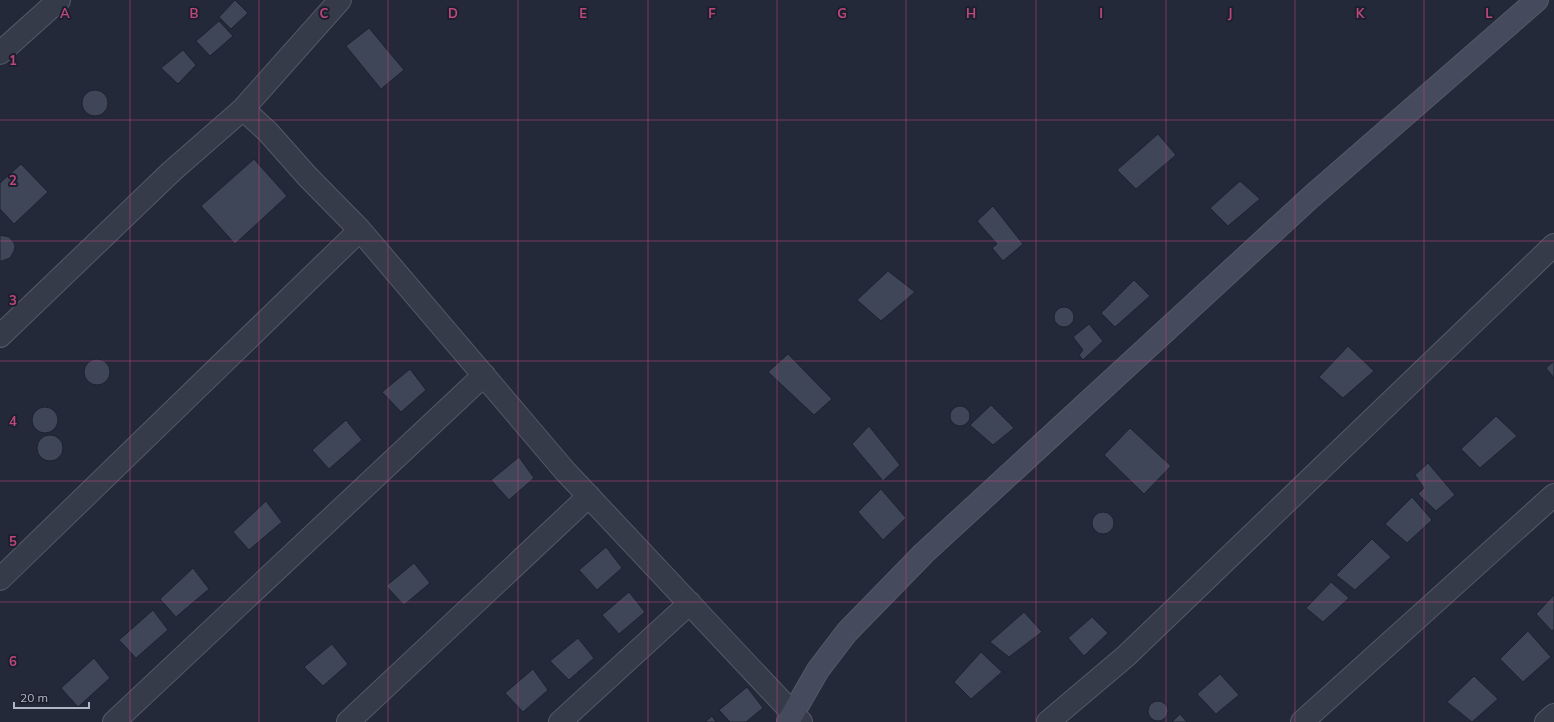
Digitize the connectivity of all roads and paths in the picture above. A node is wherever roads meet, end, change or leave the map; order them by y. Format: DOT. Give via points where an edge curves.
graph roads {
  1 [pos="59,0"];
  2 [pos="340,0"];
  3 [pos="1538,0"];
  4 [pos="0,53"];
  5 [pos="243,109"];
  6 [pos="360,230"];
  7 [pos="1554,245"];
  8 [pos="0,336"];
  9 [pos="484,375"];
  10 [pos="1554,495"];
  11 [pos="589,496"];
  12 [pos="0,579"];
  13 [pos="690,603"];
  14 [pos="1554,715"];
  15 [pos="794,719"];
  16 [pos="114,722"];
  17 [pos="348,722"];
  18 [pos="560,722"];
  19 [pos="1048,722"];
  20 [pos="1302,722"];
  21 [pos="1546,722"];
  1 -- 4 [label="street"];
  2 -- 5 [label="street"];
  3 -- 15 [label="street" via="1311,197 924,553 847,632 818,670"];
  5 -- 6 [label="street"];
  5 -- 8 [label="street" via="172,171"];
  6 -- 9 [label="street"];
  6 -- 12 [label="street"];
  7 -- 19 [label="street" via="1126,656"];
  9 -- 11 [label="street"];
  9 -- 16 [label="street"];
  10 -- 20 [label="street"];
  11 -- 13 [label="street"];
  11 -- 17 [label="street"];
  13 -- 15 [label="street"];
  13 -- 18 [label="street"];
  14 -- 21 [label="street"];
}
